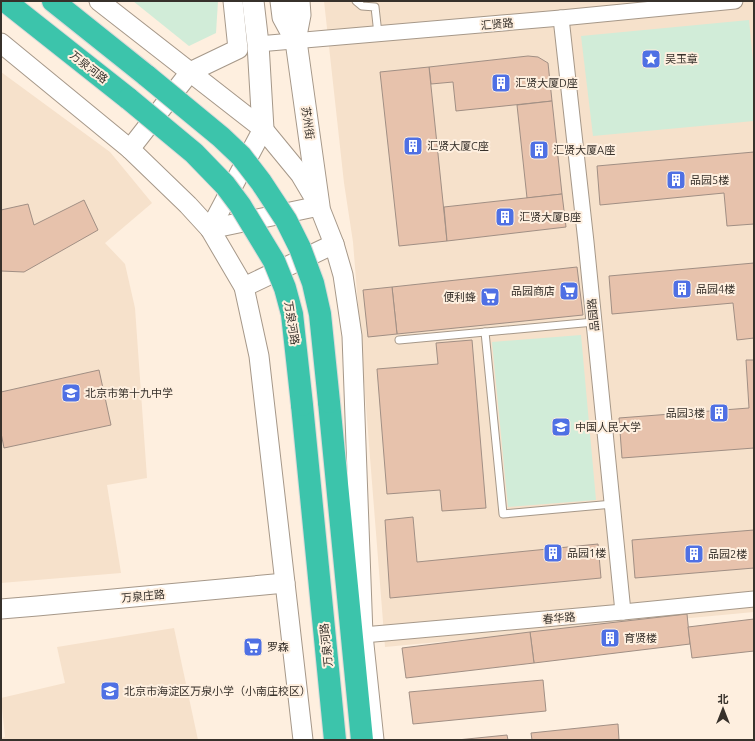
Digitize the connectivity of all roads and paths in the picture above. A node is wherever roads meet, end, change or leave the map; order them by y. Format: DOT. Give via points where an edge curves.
graph roads {
  1 [pos="5,1"];
  2 [pos="53,1"];
  3 [pos="98,1"];
  4 [pos="233,1"];
  5 [pos="253,1"];
  6 [pos="281,1"];
  7 [pos="300,1"];
  8 [pos="356,1"];
  9 [pos="735,1"];
  10 [pos="561,18"];
  11 [pos="378,34"];
  12 [pos="296,41"];
  13 [pos="1,44"];
  14 [pos="248,47"];
  15 [pos="190,72"];
  16 [pos="263,129"];
  17 [pos="130,149"];
  18 [pos="319,206"];
  19 [pos="210,229"];
  20 [pos="334,244"];
  21 [pos="244,287"];
  22 [pos="594,322"];
  23 [pos="485,332"];
  24 [pos="399,340"];
  25 [pos="613,504"];
  26 [pos="285,583"];
  27 [pos="754,599"];
  28 [pos="1,609"];
  29 [pos="623,612"];
  30 [pos="363,635"];
  31 [pos="303,740"];
  32 [pos="335,740"];
  33 [pos="362,740"];
  34 [pos="374,740"];
  1 -- 32 [label="highway, 万泉河路, bridge" via="194,153 225,185 240,205 274,261 292,314"];
  2 -- 33 [label="highway, bridge" via="241,156 286,220 300,248 320,314"];
  3 -- 15 [label="street"];
  4 -- 14 [label="street"];
  5 -- 14 [label="main road"];
  6 -- 12 [label="main road, 苏州街" via="283,17"];
  7 -- 12 [label="street, 苏州街" via="301,15"];
  8 -- 11 [label="lane" via="362,6 375,7"];
  9 -- 10 [label="street, 汇贤路"];
  10 -- 11 [label="street, 汇贤路"];
  10 -- 22 [label="street, 品园路"];
  11 -- 12 [label="street, 汇贤路"];
  12 -- 14 [label="street, 汇贤路"];
  12 -- 18 [label="main road, 苏州街"];
  13 -- 17 [label="street"];
  14 -- 15 [label="street"];
  14 -- 16 [label="main road"];
  15 -- 16 [label="street"];
  15 -- 17 [label="street"];
  16 -- 18 [label="street" via="300,174"];
  16 -- 19 [label="street"];
  17 -- 19 [label="street" via="184,200"];
  18 -- 19 [label="street"];
  18 -- 20 [label="street"];
  19 -- 21 [label="street"];
  20 -- 21 [label="street"];
  20 -- 30 [label="street" via="343,275 352,336"];
  21 -- 26 [label="street" via="259,356"];
  22 -- 23 [label="lane"];
  22 -- 25 [label="street, 品园路"];
  23 -- 24 [label="lane"];
  23 -- 25 [label="lane" via="503,514"];
  25 -- 29 [label="street, 品园路"];
  26 -- 28 [label="street, 万泉庄路"];
  26 -- 31 [label="street"];
  27 -- 29 [label="street, 春华路"];
  29 -- 30 [label="street, 春华路"];
  30 -- 34 [label="street"];
}
